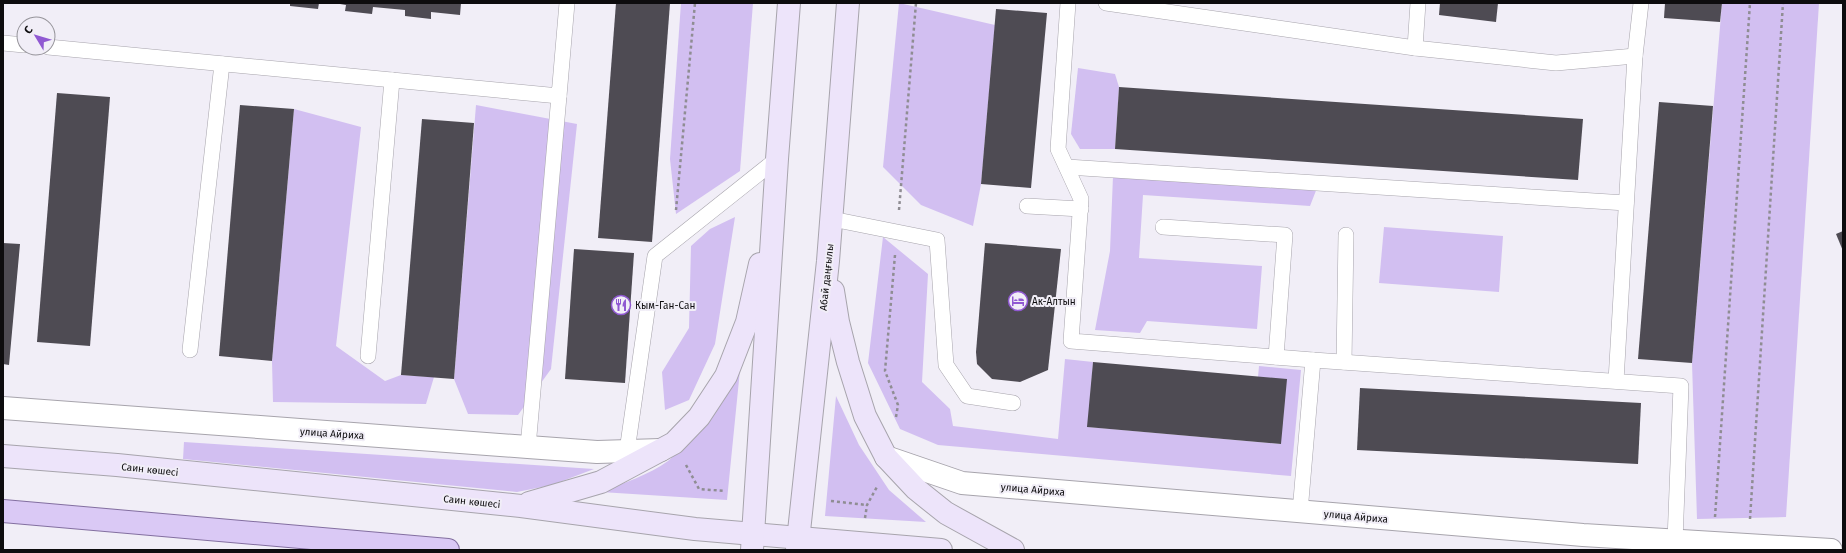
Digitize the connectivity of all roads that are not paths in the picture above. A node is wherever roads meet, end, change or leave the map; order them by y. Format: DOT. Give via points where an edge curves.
graph roads {
  1 [pos="567,3"];
  2 [pos="789,3"];
  3 [pos="848,3"];
  4 [pos="1068,3"];
  5 [pos="1106,3"];
  6 [pos="1418,3"];
  7 [pos="1641,3"];
  8 [pos="3,43"];
  9 [pos="16,44"];
  10 [pos="56,48"];
  11 [pos="1415,48"];
  12 [pos="1635,56"];
  13 [pos="222,64"];
  14 [pos="392,80"];
  15 [pos="558,96"];
  16 [pos="777,159"];
  17 [pos="1066,167"];
  18 [pos="775,201"];
  19 [pos="1626,203"];
  20 [pos="1027,206"];
  21 [pos="1081,209"];
  22 [pos="832,219"];
  23 [pos="1163,228"];
  24 [pos="1346,235"];
  25 [pos="828,261"];
  26 [pos="190,350"];
  27 [pos="368,356"];
  28 [pos="1276,357"];
  29 [pos="1313,360"];
  30 [pos="1344,362"];
  31 [pos="1616,381"];
  32 [pos="1013,403"];
  33 [pos="3,408"];
  34 [pos="528,447"];
  35 [pos="661,450"];
  36 [pos="627,451"];
  37 [pos="3,456"];
  38 [pos="886,457"];
  39 [pos="521,506"];
  40 [pos="3,511"];
  41 [pos="1300,512"];
  42 [pos="717,540"];
  43 [pos="1675,541"];
  44 [pos="752,542"];
  45 [pos="798,544"];
  46 [pos="848,545"];
  47 [pos="448,550"];
  48 [pos="941,550"];
  49 [pos="1013,550"];
  50 [pos="1831,550"];
  1 -- 15 [label="lane"];
  2 -- 16 [label="main road"];
  3 -- 22 [label="main road, Абай даңғылы"];
  4 -- 17 [label="lane" via="1058,149"];
  5 -- 11 [label="lane"];
  6 -- 11 [label="lane"];
  7 -- 12 [label="lane"];
  8 -- 9 [label="lane"];
  10 -- 13 [label="lane"];
  11 -- 12 [label="lane" via="1556,64"];
  12 -- 19 [label="lane"];
  13 -- 14 [label="lane"];
  13 -- 26 [label="lane"];
  14 -- 15 [label="lane"];
  14 -- 27 [label="lane"];
  15 -- 34 [label="lane"];
  16 -- 18 [label="main road"];
  16 -- 36 [label="lane" via="655,256"];
  17 -- 19 [label="lane"];
  17 -- 21 [label="lane" via="1081,199"];
  18 -- 35 [label="main road" via="747,322 726,376 699,417 674,443"];
  18 -- 44 [label="main road"];
  19 -- 31 [label="lane"];
  20 -- 21 [label="lane"];
  21 -- 28 [label="lane" via="1071,342"];
  22 -- 25 [label="main road, Абай даңғылы"];
  22 -- 32 [label="lane" via="938,240 946,365 967,396"];
  23 -- 28 [label="lane" via="1285,235"];
  24 -- 30 [label="lane"];
  25 -- 38 [label="main road" via="838,322 848,362 865,416"];
  25 -- 45 [label="main road, Абай даңғылы"];
  28 -- 29 [label="lane"];
  29 -- 30 [label="lane"];
  29 -- 41 [label="lane"];
  30 -- 31 [label="lane"];
  31 -- 43 [label="lane" via="1680,386"];
  33 -- 34 [label="street, улица Айриха"];
  34 -- 36 [label="street, улица Айриха" via="597,452"];
  35 -- 36 [label="street, улица Айриха"];
  35 -- 39 [label="main road" via="601,482"];
  37 -- 39 [label="main road, Саин көшесі"];
  38 -- 41 [label="street, улица Айриха" via="962,483"];
  38 -- 49 [label="main road" via="916,490 946,513"];
  39 -- 42 [label="main road, Саин көшесі"];
  40 -- 47 [label="main road"];
  41 -- 43 [label="street, улица Айриха"];
  42 -- 44 [label="main road, Саин көшесі"];
  43 -- 50 [label="street, улица Айриха"];
  44 -- 45 [label="main road, Саин көшесі"];
  45 -- 46 [label="main road, Саин көшесі"];
  46 -- 48 [label="main road, Саин көшесі"];
}
